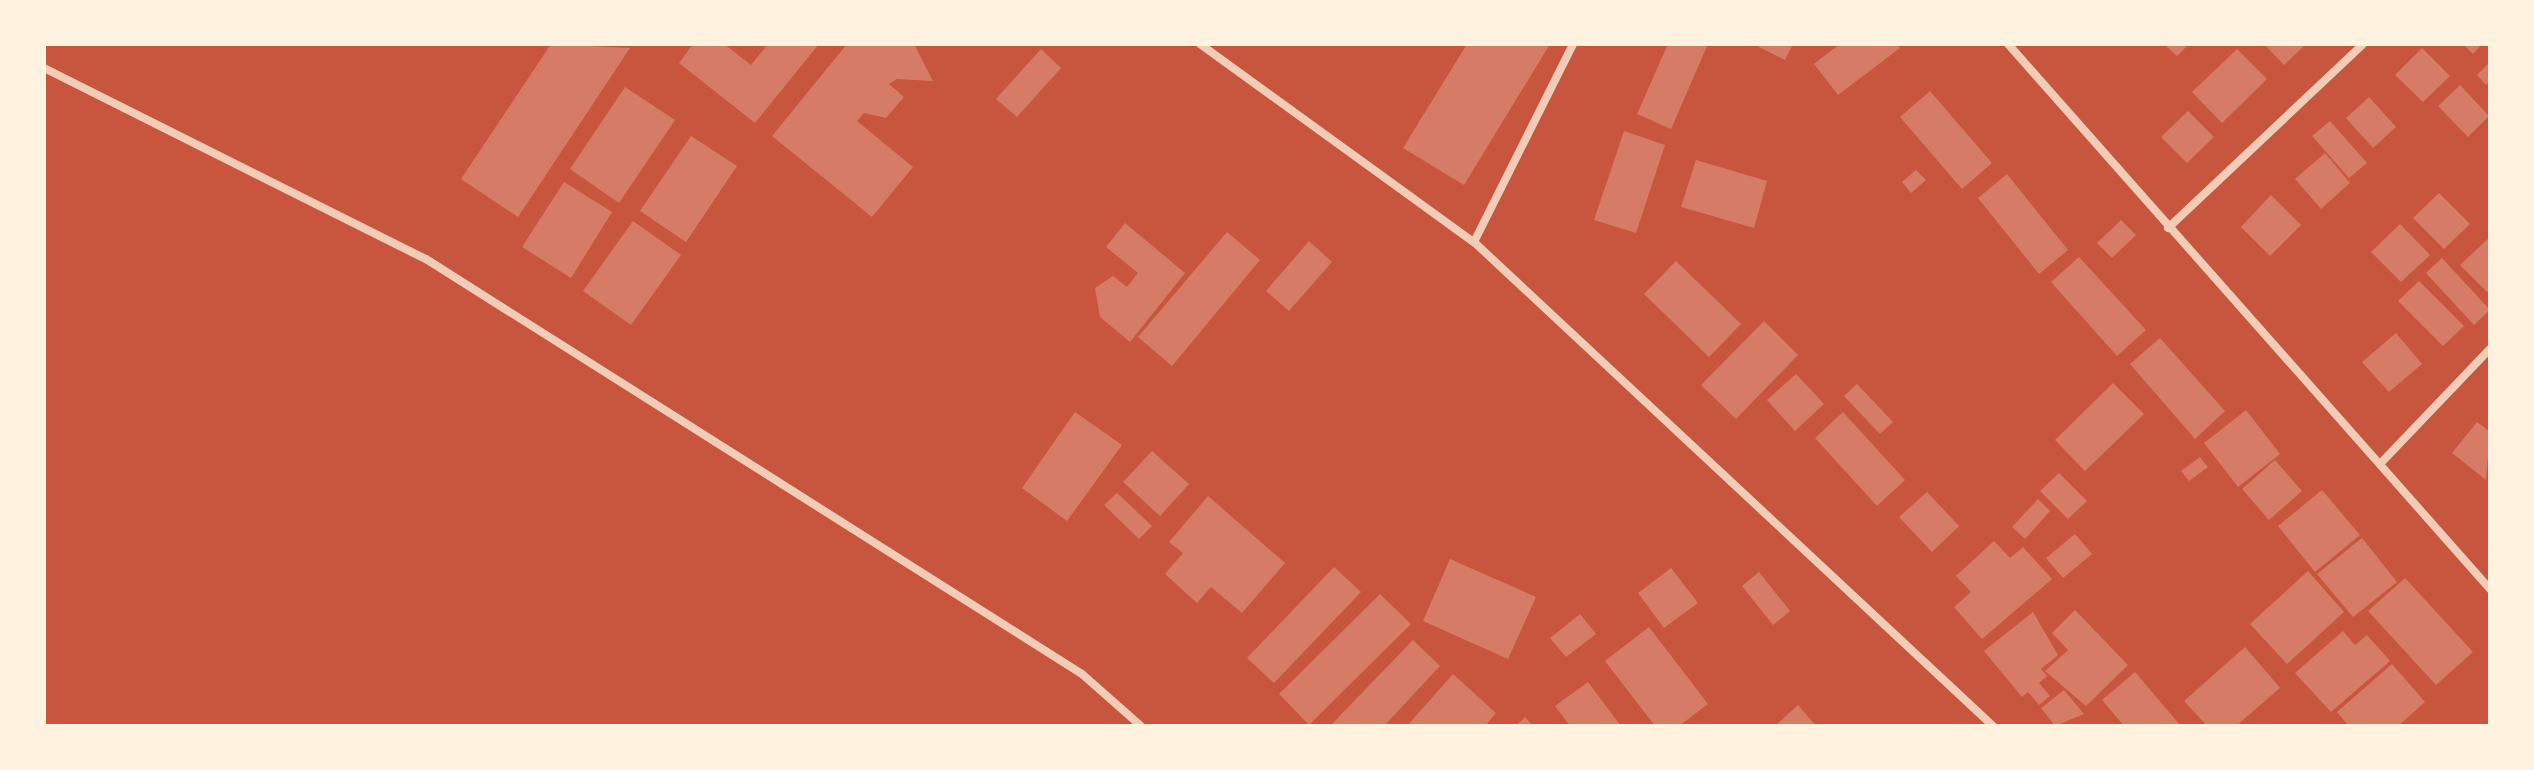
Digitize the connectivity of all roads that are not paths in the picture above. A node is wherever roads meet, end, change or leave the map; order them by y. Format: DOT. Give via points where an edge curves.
graph roads {
  1 [pos="1200,44"];
  2 [pos="1573,44"];
  3 [pos="2008,44"];
  4 [pos="2363,44"];
  5 [pos="44,68"];
  6 [pos="2168,228"];
  7 [pos="1474,242"];
  8 [pos="2490,349"];
  9 [pos="2380,464"];
  10 [pos="2490,589"];
  11 [pos="1141,726"];
  12 [pos="1993,726"];
  1 -- 7 [label="street"];
  2 -- 7 [label="street"];
  3 -- 6 [label="street"];
  4 -- 6 [label="street"];
  5 -- 11 [label="street" via="426,259 1082,674"];
  6 -- 9 [label="street"];
  7 -- 12 [label="street"];
  8 -- 9 [label="street"];
  9 -- 10 [label="street"];
}
